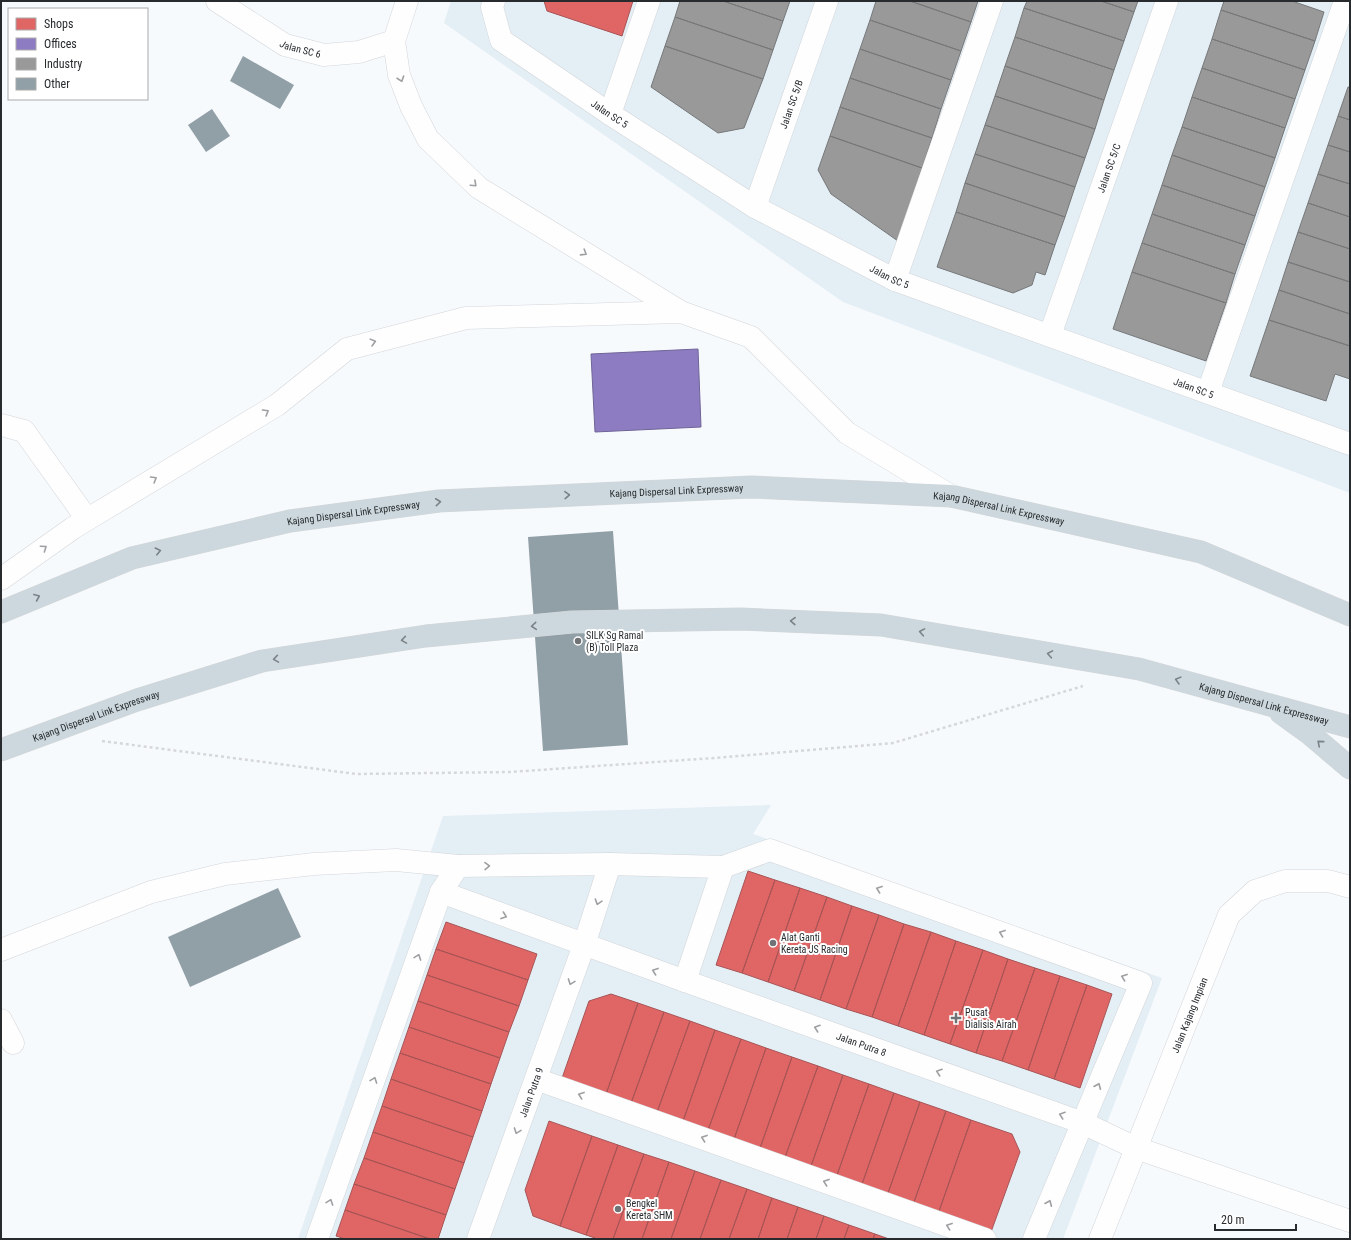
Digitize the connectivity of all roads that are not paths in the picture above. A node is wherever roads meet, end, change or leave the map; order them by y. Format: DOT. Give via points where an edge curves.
graph roads {
  1 [pos="217,1"];
  2 [pos="407,1"];
  3 [pos="649,1"];
  4 [pos="827,1"];
  5 [pos="992,1"];
  6 [pos="1167,1"];
  7 [pos="1345,1"];
  8 [pos="493,4"];
  9 [pos="394,41"];
  10 [pos="610,114"];
  11 [pos="755,207"];
  12 [pos="895,280"];
  13 [pos="681,312"];
  14 [pos="1050,335"];
  15 [pos="1208,392"];
  16 [pos="1,425"];
  17 [pos="1350,444"];
  18 [pos="950,496"];
  19 [pos="88,519"];
  20 [pos="1,579"];
  21 [pos="1,612"];
  22 [pos="1350,615"];
  23 [pos="1269,705"];
  24 [pos="1350,727"];
  25 [pos="1,750"];
  26 [pos="1350,768"];
  27 [pos="610,864"];
  28 [pos="458,866"];
  29 [pos="723,867"];
  30 [pos="1350,887"];
  31 [pos="441,892"];
  32 [pos="584,945"];
  33 [pos="1,950"];
  34 [pos="684,981"];
  35 [pos="1,1020"];
  36 [pos="13,1044"];
  37 [pos="536,1079"];
  38 [pos="1084,1123"];
  39 [pos="1136,1148"];
  40 [pos="1350,1221"];
  41 [pos="485,1237"];
  42 [pos="317,1239"];
  43 [pos="985,1239"];
  44 [pos="1034,1239"];
  45 [pos="1100,1239"];
  1 -- 9 [label="street, Jalan SC 6" via="285,45 324,56 359,52"];
  2 -- 9 [label="street"];
  3 -- 10 [label="street"];
  4 -- 11 [label="street, Jalan SC 5/B"];
  5 -- 12 [label="street"];
  6 -- 14 [label="street, Jalan SC 5/C"];
  7 -- 15 [label="street"];
  8 -- 10 [label="street, Jalan SC 5" via="501,40"];
  9 -- 13 [label="street, one-way" via="399,75 411,106 428,139 454,165 479,188"];
  10 -- 11 [label="street, Jalan SC 5"];
  11 -- 12 [label="street, Jalan SC 5"];
  12 -- 14 [label="street, Jalan SC 5"];
  13 -- 18 [label="street" via="751,337 847,433"];
  19 -- 13 [label="street, one-way" via="278,405 347,349 466,318"];
  14 -- 15 [label="street, Jalan SC 5"];
  15 -- 17 [label="street, Jalan SC 5"];
  16 -- 19 [label="street" via="24,431"];
  21 -- 18 [label="highway, Kajang Dispersal Link Expressway, one-way" via="132,558 290,521 439,501 752,487"];
  18 -- 22 [label="highway, Kajang Dispersal Link Expressway" via="1201,552"];
  20 -- 19 [label="street, one-way"];
  23 -- 24 [label="highway, Kajang Dispersal Link Expressway"];
  23 -- 25 [label="highway, Kajang Dispersal Link Expressway, one-way" via="1139,669 881,625 741,619 572,622 426,636 262,661 137,700"];
  26 -- 23 [label="highway, one-way" via="1310,734"];
  28 -- 27 [label="street, one-way"];
  27 -- 29 [label="street"];
  27 -- 32 [label="street, Jalan Putra 9, one-way"];
  28 -- 31 [label="street"];
  28 -- 33 [label="street" via="396,860 314,864 225,874 151,892"];
  29 -- 34 [label="street"];
  38 -- 29 [label="street, one-way" via="1141,983 770,850"];
  30 -- 39 [label="street, Jalan Kajang Impian" via="1328,881 1285,881 1255,890 1229,915"];
  31 -- 32 [label="street, Jalan Putra 8, one-way"];
  42 -- 31 [label="street, one-way"];
  34 -- 32 [label="street, Jalan Putra 8, one-way"];
  32 -- 37 [label="street, Jalan Putra 9, one-way"];
  38 -- 34 [label="street, Jalan Putra 8, one-way"];
  35 -- 36 [label="street"];
  37 -- 41 [label="street, Jalan Putra 9, one-way"];
  43 -- 37 [label="street, one-way"];
  38 -- 39 [label="street, Jalan Putra 8"];
  44 -- 38 [label="street, one-way"];
  39 -- 40 [label="street, Jalan Putra 8"];
  39 -- 45 [label="street, Jalan Kajang Impian"];
}
